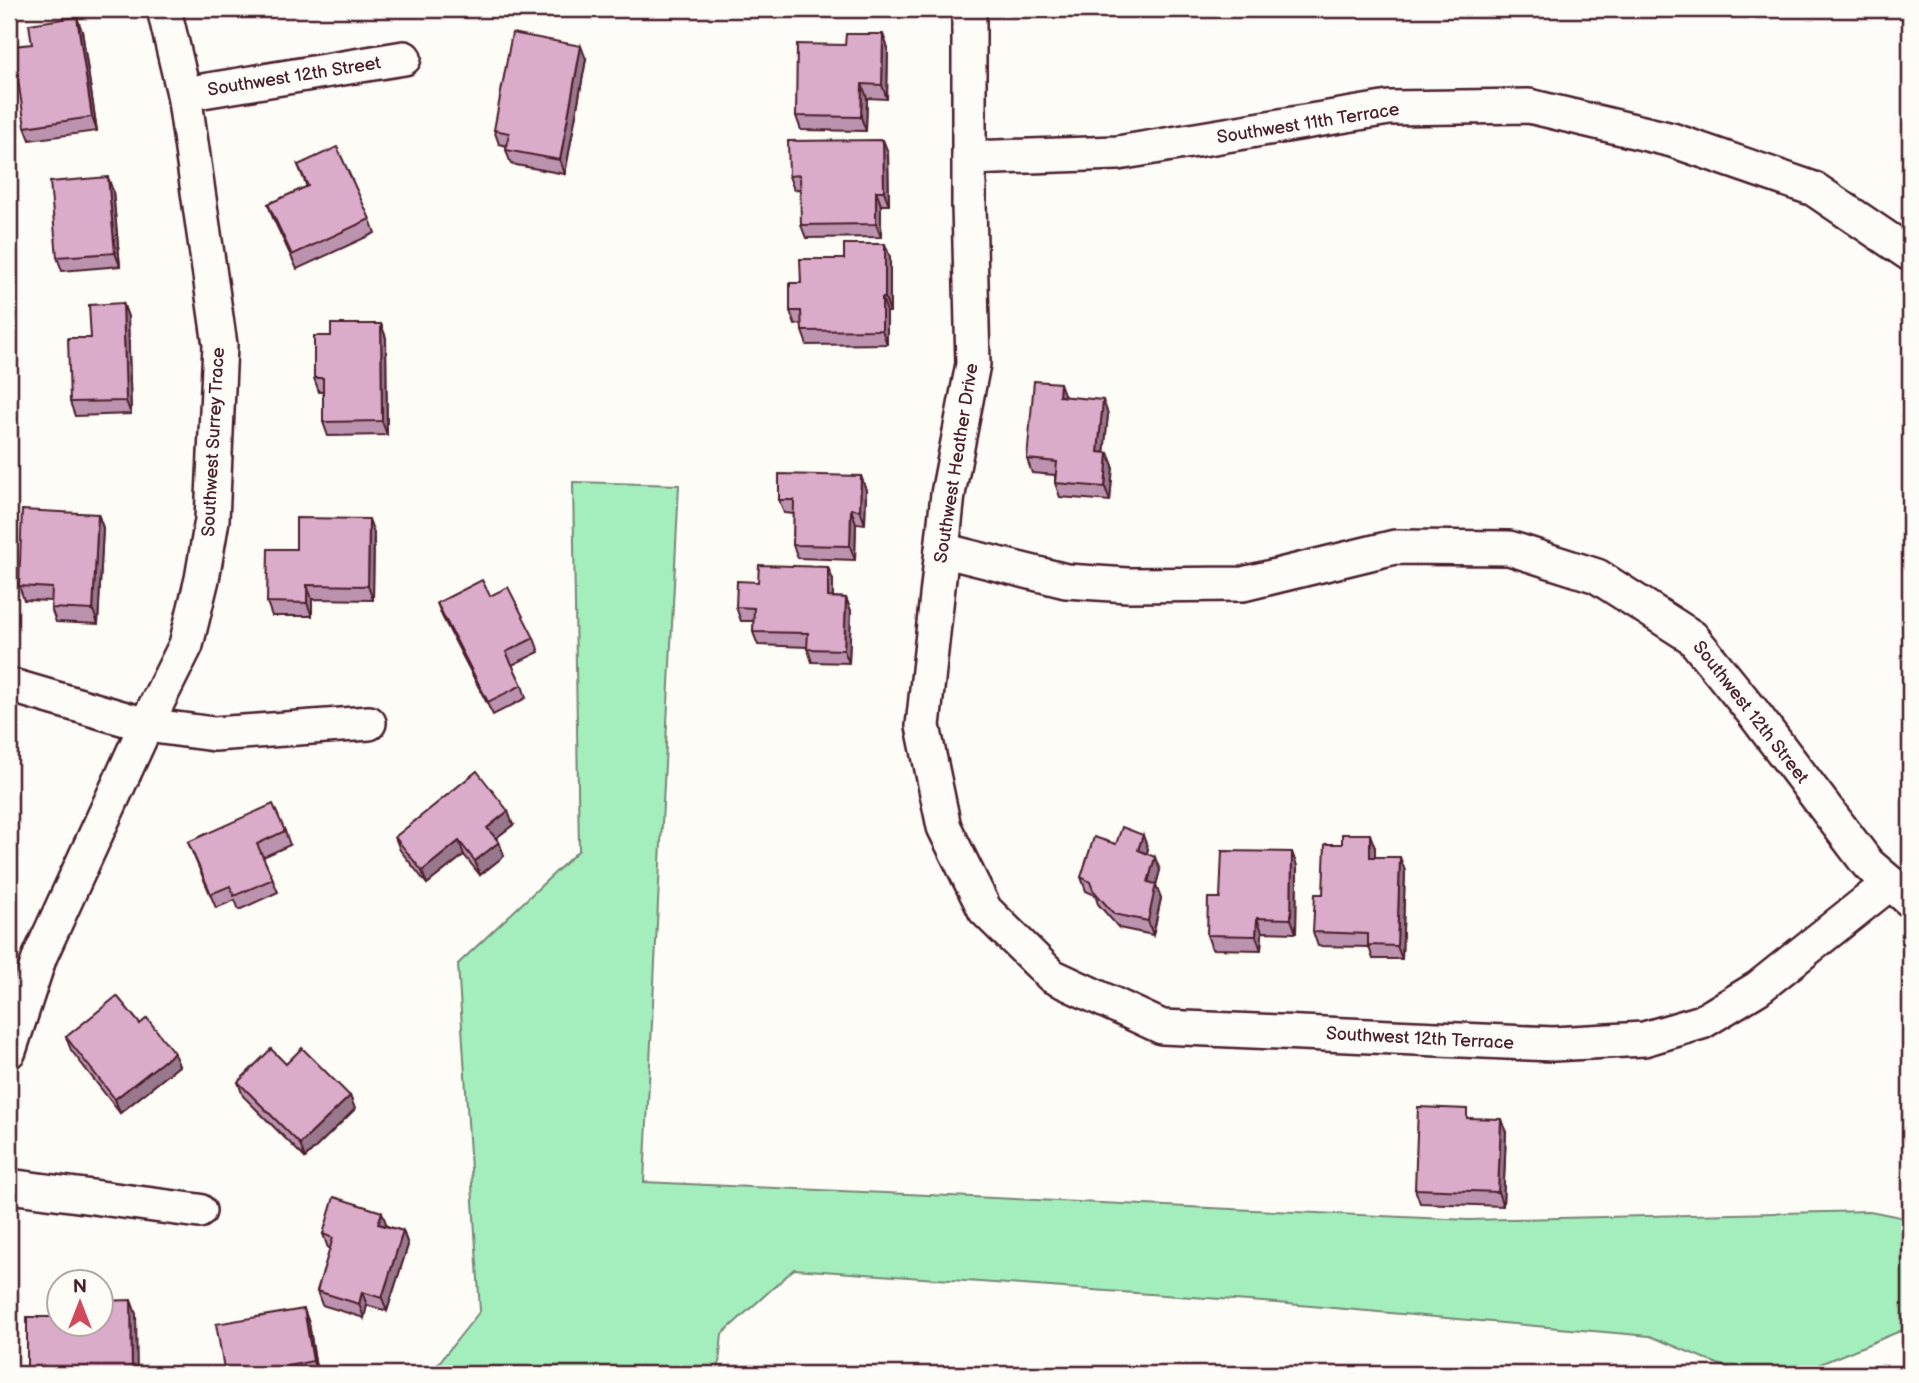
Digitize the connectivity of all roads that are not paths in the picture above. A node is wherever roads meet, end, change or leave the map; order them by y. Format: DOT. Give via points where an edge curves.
graph roads {
  1 [pos="164,9"];
  2 [pos="969,9"];
  3 [pos="404,58"];
  4 [pos="184,94"];
  5 [pos="969,158"];
  6 [pos="1910,254"];
  7 [pos="942,550"];
  8 [pos="9,685"];
  9 [pos="369,723"];
  10 [pos="146,724"];
  11 [pos="965,868"];
  12 [pos="1900,891"];
  13 [pos="9,1051"];
  14 [pos="9,1186"];
  15 [pos="199,1211"];
  1 -- 4 [label="street, Southwest Surrey Trace"];
  2 -- 5 [label="street, Southwest Heather Drive"];
  3 -- 4 [label="street, Southwest 12th Street"];
  4 -- 10 [label="street, Southwest Surrey Trace" via="220,345 212,520 186,645"];
  5 -- 6 [label="street, Southwest 11th Terrace" via="1118,153 1389,108 1529,106 1672,140 1814,189"];
  5 -- 7 [label="street, Southwest Heather Drive" via="973,364"];
  7 -- 11 [label="street, Southwest Heather Drive" via="923,726 944,827"];
  7 -- 12 [label="street, Southwest 12th Street" via="1066,582 1128,585 1243,584 1395,547 1508,548 1597,576 1692,637 1868,864"];
  8 -- 10 [label="street"];
  9 -- 10 [label="street" via="215,734"];
  10 -- 13 [label="street, Southwest Surrey Trace" via="40,956"];
  11 -- 12 [label="street, Southwest 12th Terrace" via="985,910 1052,976 1162,1027 1553,1044 1644,1039 1702,1022"];
  14 -- 15 [label="street"];
}
